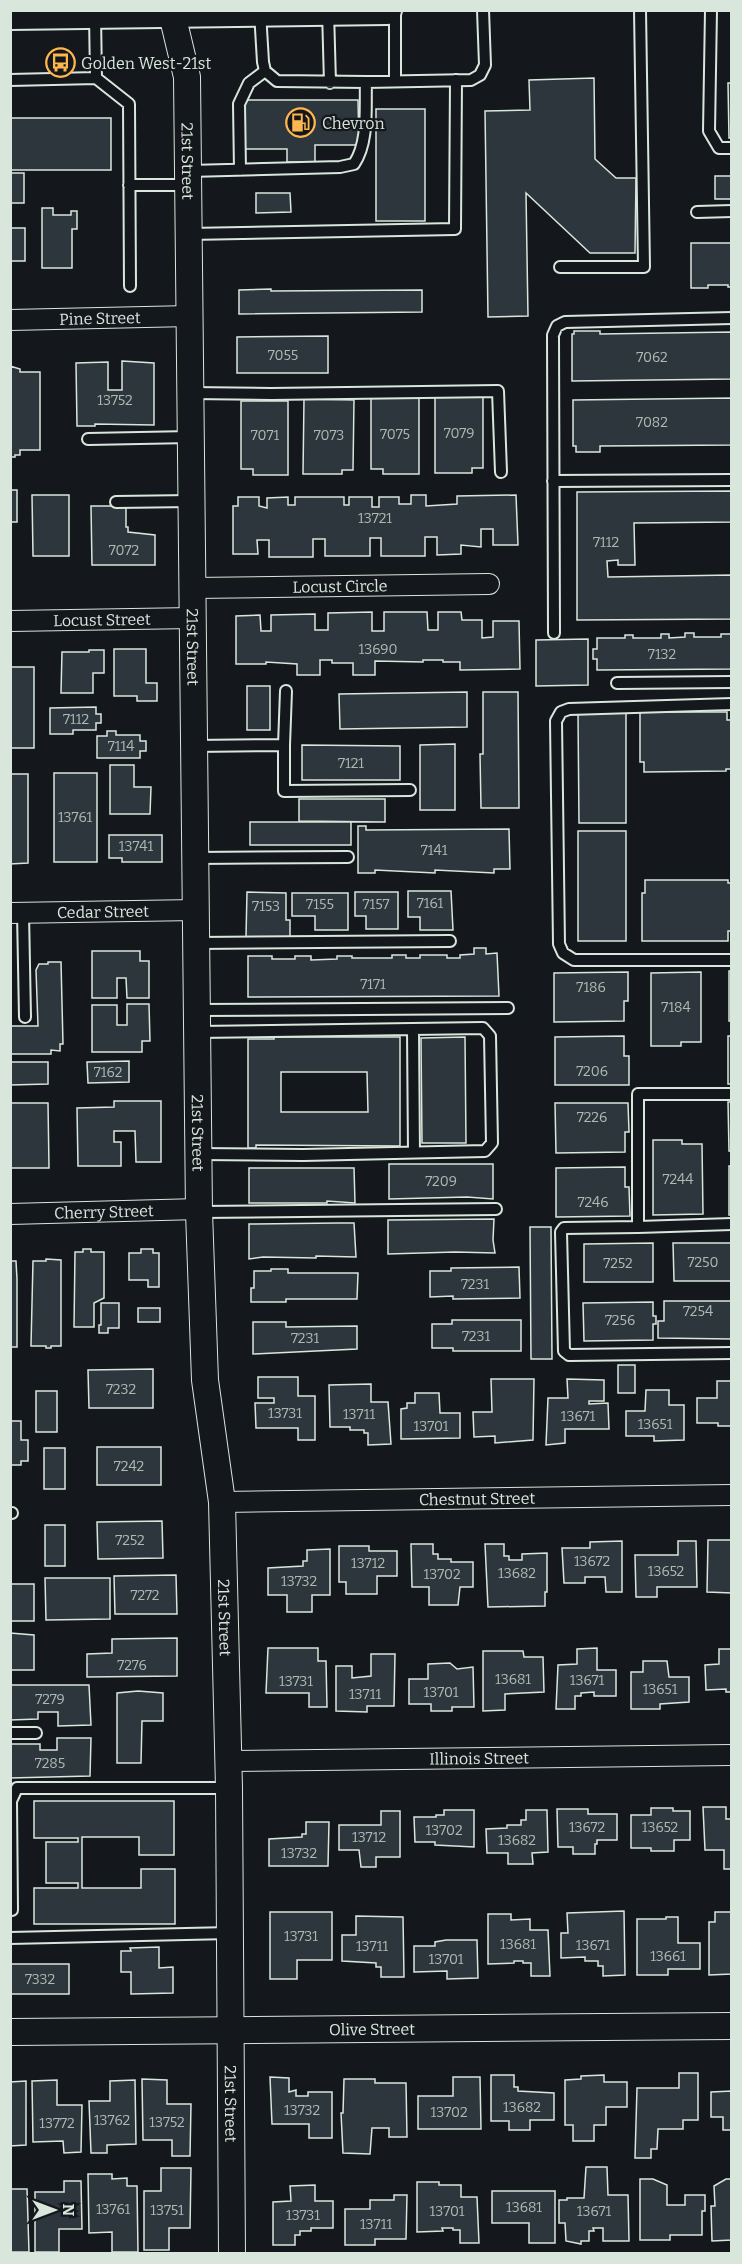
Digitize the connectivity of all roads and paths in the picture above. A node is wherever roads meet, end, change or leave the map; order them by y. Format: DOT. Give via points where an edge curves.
graph roads {
  1 [pos="387,10"];
  2 [pos="395,10"];
  3 [pos="483,10"];
  4 [pos="640,10"];
  5 [pos="711,10"];
  6 [pos="328,11"];
  7 [pos="360,11"];
  8 [pos="171,12"];
  9 [pos="260,12"];
  10 [pos="25,14"];
  11 [pos="95,14"];
  12 [pos="265,71"];
  13 [pos="96,78"];
  14 [pos="10,80"];
  15 [pos="456,80"];
  16 [pos="395,81"];
  17 [pos="366,82"];
  18 [pos="330,83"];
  19 [pos="732,148"];
  20 [pos="240,170"];
  21 [pos="188,178"];
  22 [pos="129,185"];
  23 [pos="732,211"];
  24 [pos="697,212"];
  25 [pos="189,234"];
  26 [pos="560,267"];
  27 [pos="130,286"];
  28 [pos="190,316"];
  29 [pos="732,318"];
  30 [pos="10,320"];
  31 [pos="190,393"];
  32 [pos="191,437"];
  33 [pos="88,439"];
  34 [pos="501,472"];
  35 [pos="732,480"];
  36 [pos="554,481"];
  37 [pos="192,501"];
  38 [pos="116,502"];
  39 [pos="489,584"];
  40 [pos="193,588"];
  41 [pos="193,618"];
  42 [pos="10,621"];
  43 [pos="554,633"];
  44 [pos="732,682"];
  45 [pos="617,683"];
  46 [pos="286,691"];
  47 [pos="732,704"];
  48 [pos="284,745"];
  49 [pos="195,746"];
  50 [pos="410,790"];
  51 [pos="348,857"];
  52 [pos="196,858"];
  53 [pos="196,910"];
  54 [pos="17,913"];
  55 [pos="450,941"];
  56 [pos="196,943"];
  57 [pos="732,960"];
  58 [pos="508,1008"];
  59 [pos="26,1017"];
  60 [pos="197,1021"];
  61 [pos="413,1030"];
  62 [pos="732,1094"];
  63 [pos="414,1153"];
  64 [pos="199,1154"];
  65 [pos="496,1209"];
  66 [pos="200,1211"];
  67 [pos="10,1214"];
  68 [pos="732,1224"];
  69 [pos="638,1227"];
  70 [pos="732,1353"];
  71 [pos="732,1495"];
  72 [pos="222,1502"];
  73 [pos="10,1733"];
  74 [pos="36,1733"];
  75 [pos="732,1755"];
  76 [pos="229,1761"];
  77 [pos="229,1788"];
  78 [pos="12,1910"];
  79 [pos="230,1934"];
  80 [pos="10,1938"];
  81 [pos="732,2026"];
  82 [pos="231,2030"];
  83 [pos="10,2032"];
  84 [pos="232,2253"];
  1 -- 7 [label="main road"];
  2 -- 16 [label="lane"];
  3 -- 15 [label="lane" via="484,65 480,75 471,80"];
  4 -- 26 [label="lane" via="644,267"];
  5 -- 19 [label="lane" via="709,131 719,148"];
  6 -- 7 [label="main road"];
  6 -- 9 [label="main road"];
  6 -- 18 [label="lane"];
  8 -- 9 [label="main road"];
  8 -- 11 [label="main road"];
  8 -- 21 [label="street, 21st Street" via="187,77"];
  9 -- 12 [label="lane"];
  10 -- 11 [label="main road"];
  11 -- 13 [label="lane"];
  12 -- 18 [label="lane" via="277,81"];
  12 -- 20 [label="lane" via="249,83 239,104"];
  13 -- 14 [label="lane"];
  13 -- 22 [label="lane" via="129,104"];
  15 -- 16 [label="lane"];
  15 -- 25 [label="lane" via="455,229"];
  16 -- 17 [label="lane"];
  17 -- 18 [label="lane"];
  17 -- 20 [label="lane" via="364,133 354,164"];
  20 -- 21 [label="lane"];
  21 -- 22 [label="lane"];
  21 -- 25 [label="street, 21st Street"];
  22 -- 27 [label="lane"];
  23 -- 24 [label="lane"];
  25 -- 28 [label="street, 21st Street"];
  28 -- 30 [label="street, Pine Street"];
  28 -- 31 [label="street, 21st Street"];
  29 -- 36 [label="lane" via="565,322 557,326 553,335"];
  31 -- 32 [label="street, 21st Street"];
  31 -- 34 [label="lane" via="498,391"];
  32 -- 33 [label="lane"];
  32 -- 37 [label="street, 21st Street"];
  35 -- 36 [label="lane"];
  36 -- 43 [label="lane"];
  37 -- 38 [label="lane"];
  37 -- 40 [label="street, 21st Street"];
  39 -- 40 [label="street, Locust Circle"];
  40 -- 41 [label="street, 21st Street"];
  41 -- 42 [label="street, Locust Street"];
  41 -- 49 [label="street, 21st Street"];
  44 -- 45 [label="lane"];
  46 -- 48 [label="lane"];
  47 -- 57 [label="lane" via="569,709 561,712 556,721 559,944 563,953 574,960"];
  48 -- 49 [label="lane"];
  48 -- 50 [label="lane" via="284,791"];
  49 -- 52 [label="street, 21st Street"];
  51 -- 52 [label="lane"];
  52 -- 53 [label="street, 21st Street"];
  53 -- 54 [label="street, Cedar Street"];
  53 -- 56 [label="street, 21st Street"];
  54 -- 59 [label="lane"];
  55 -- 56 [label="lane"];
  56 -- 60 [label="street, 21st Street"];
  58 -- 60 [label="lane"];
  60 -- 61 [label="lane"];
  60 -- 64 [label="street, 21st Street"];
  61 -- 63 [label="lane"];
  61 -- 63 [label="lane" via="483,1028 490,1036 492,1143 484,1151"];
  62 -- 69 [label="lane" via="638,1094"];
  63 -- 64 [label="lane"];
  64 -- 66 [label="street, 21st Street"];
  65 -- 66 [label="lane"];
  66 -- 67 [label="street, Cherry Street"];
  66 -- 72 [label="street, 21st Street" via="205,1380"];
  68 -- 69 [label="lane"];
  69 -- 70 [label="lane" via="564,1228 561,1232 564,1352"];
  71 -- 72 [label="street, Chestnut Street"];
  72 -- 76 [label="street, 21st Street"];
  73 -- 74 [label="lane"];
  75 -- 76 [label="street, Illinois Street"];
  76 -- 77 [label="street, 21st Street"];
  77 -- 78 [label="lane" via="17,1788 11,1801"];
  77 -- 79 [label="street, 21st Street"];
  79 -- 80 [label="lane"];
  79 -- 82 [label="street, 21st Street"];
  81 -- 82 [label="street, Olive Street"];
  82 -- 83 [label="street, Olive Street"];
  82 -- 84 [label="street, 21st Street"];
}
